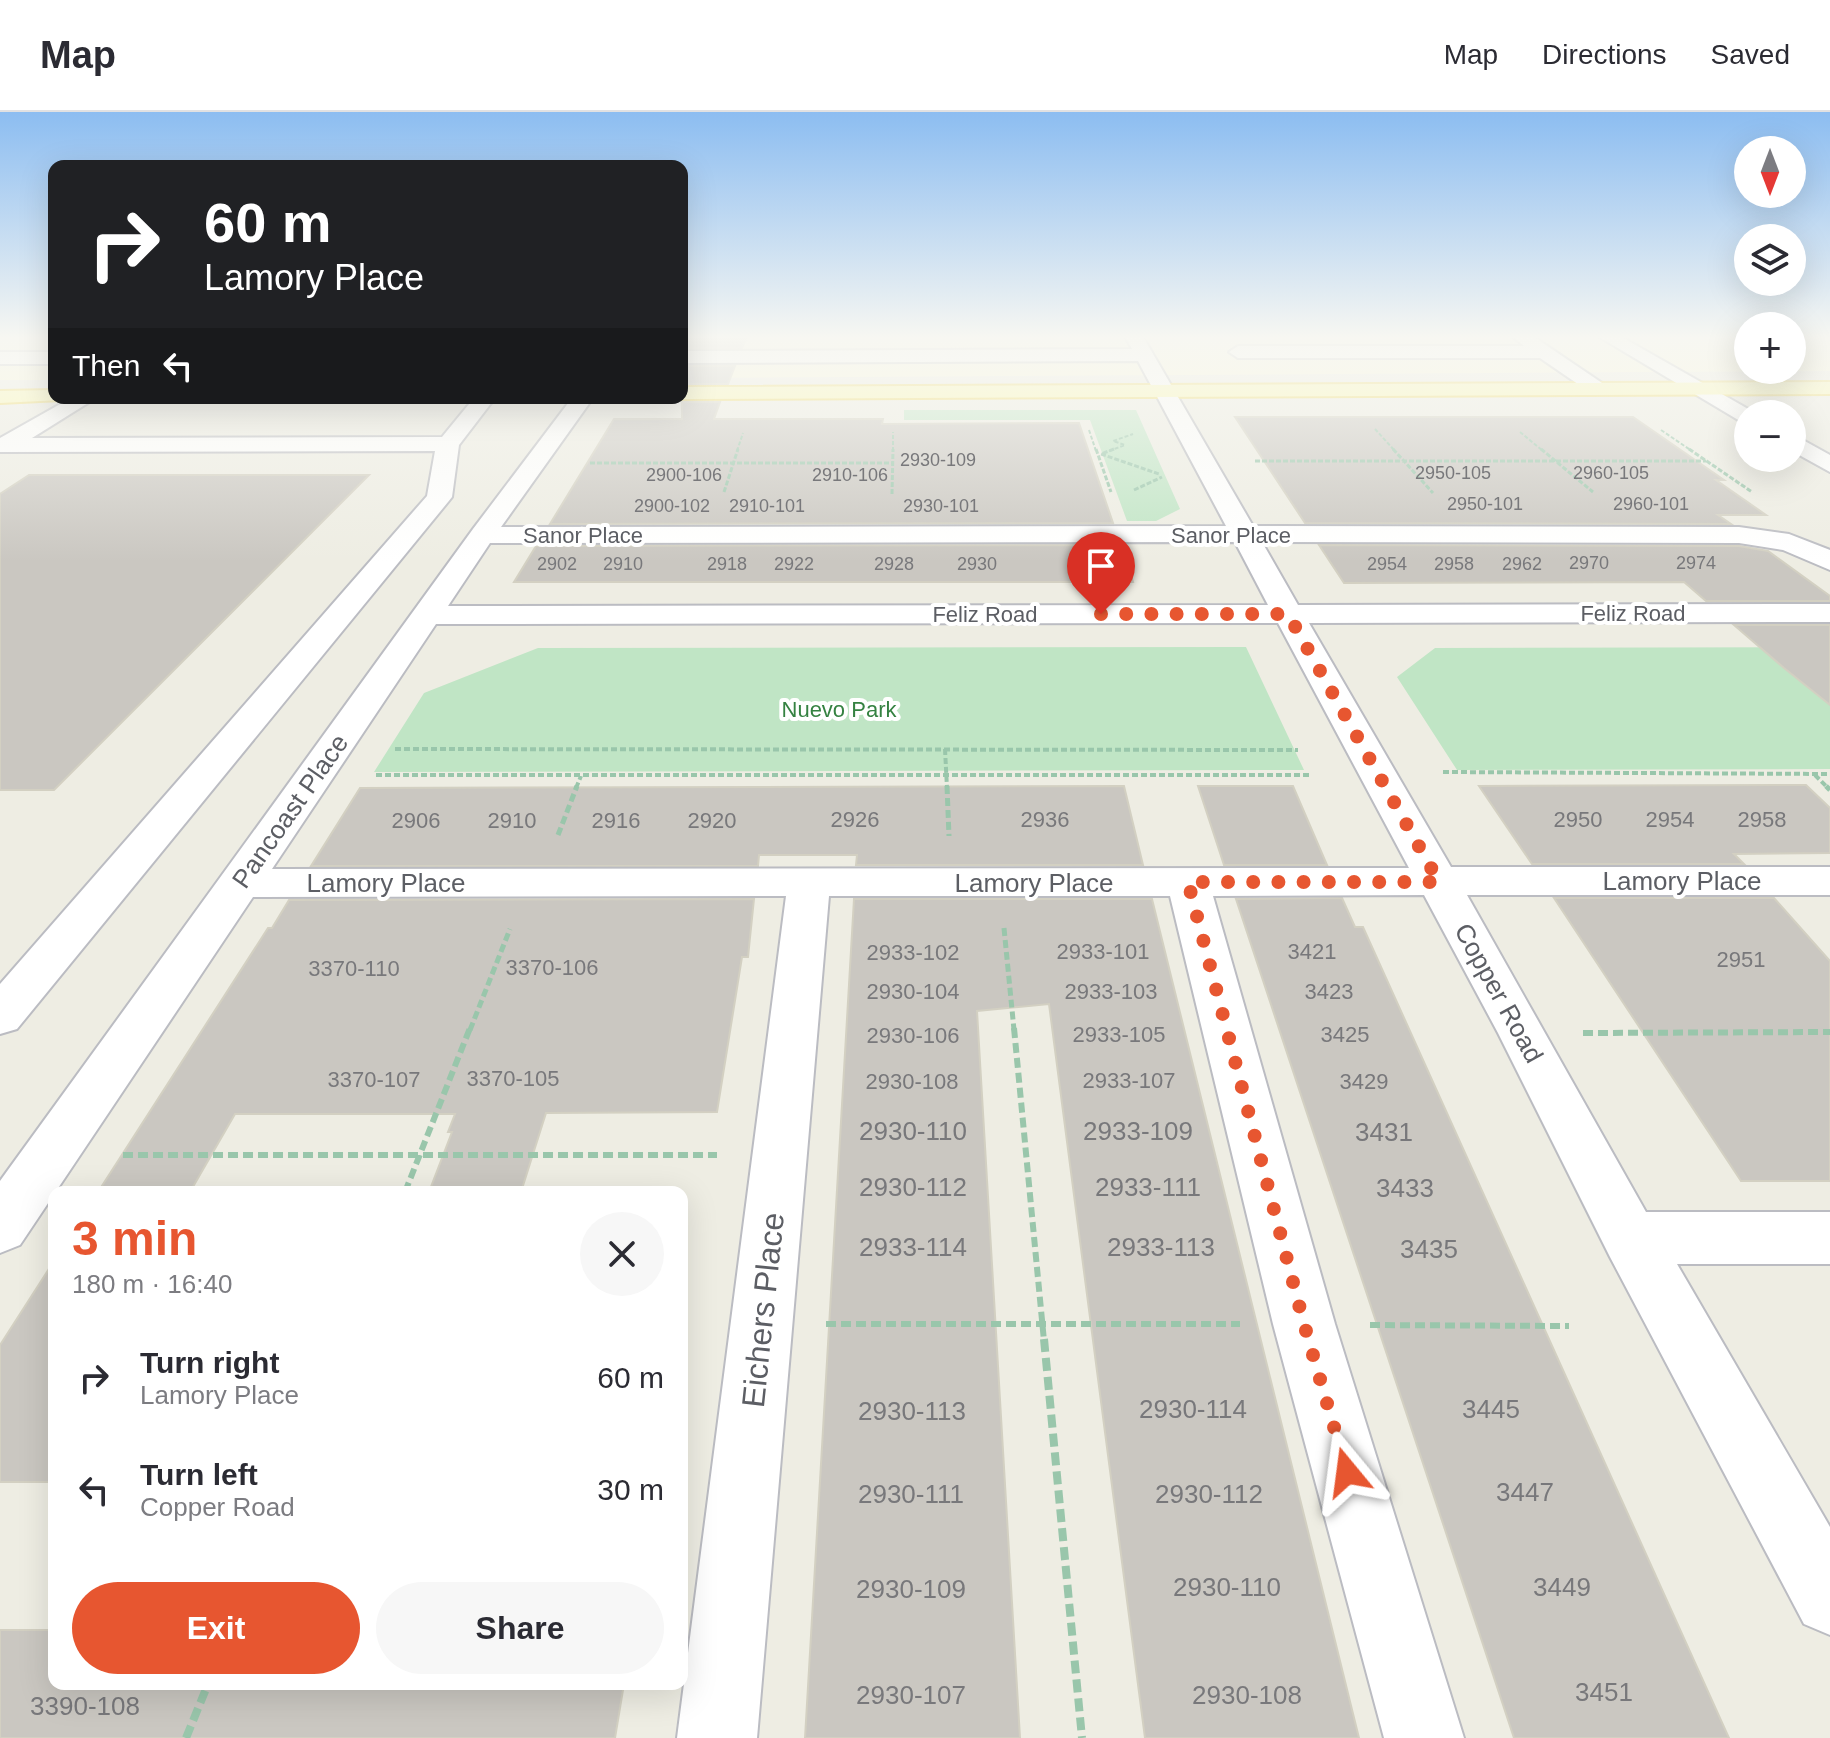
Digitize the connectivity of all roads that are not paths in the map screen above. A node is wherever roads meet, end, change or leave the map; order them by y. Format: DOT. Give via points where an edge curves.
graph roads {
  1 [pos="63,411"];
  2 [pos="475,411"];
  3 [pos="574,411"];
  4 [pos="1176,411"];
  5 [pos="448,444"];
  6 [pos="2,446"];
  7 [pos="1806,450"];
  8 [pos="1830,465"];
  9 [pos="482,535"];
  10 [pos="1245,535"];
  11 [pos="1830,562"];
  12 [pos="1830,613"];
  13 [pos="1288,614"];
  14 [pos="428,615"];
  15 [pos="1830,881"];
  16 [pos="1188,882"];
  17 [pos="1439,882"];
  18 [pos="239,883"];
  19 [pos="809,883"];
  20 [pos="0,1016"];
  21 [pos="0,1227"];
  22 [pos="1630,1238"];
  23 [pos="1830,1238"];
  24 [pos="1830,1598"];
  25 [pos="717,1738"];
  26 [pos="1424,1738"];
  1 -- 6 [label="street"];
  2 -- 5 [label="street"];
  3 -- 9 [label="street, Pancoast Place"];
  4 -- 10 [label="street, Copper Road"];
  5 -- 6 [label="street"];
  5 -- 20 [label="street" via="439,497"];
  7 -- 8 [label="street"];
  9 -- 10 [label="street, Sanor Place"];
  9 -- 14 [label="street, Pancoast Place"];
  10 -- 11 [label="street, Sanor Place" via="1749,535 1779,538"];
  10 -- 13 [label="street, Copper Road"];
  12 -- 13 [label="street, Feliz Road"];
  13 -- 14 [label="street, Feliz Road"];
  13 -- 17 [label="street, Copper Road"];
  14 -- 18 [label="street, Pancoast Place"];
  15 -- 17 [label="street, Lamory Place"];
  16 -- 17 [label="street, Lamory Place"];
  16 -- 19 [label="street, Lamory Place"];
  16 -- 26 [label="street" via="1304,1324"];
  17 -- 22 [label="street, Copper Road"];
  18 -- 19 [label="street, Lamory Place"];
  18 -- 21 [label="street, Pancoast Place"];
  19 -- 25 [label="street, Eichers Place"];
  22 -- 23 [label="street"];
  22 -- 24 [label="street, Copper Road"];
}
